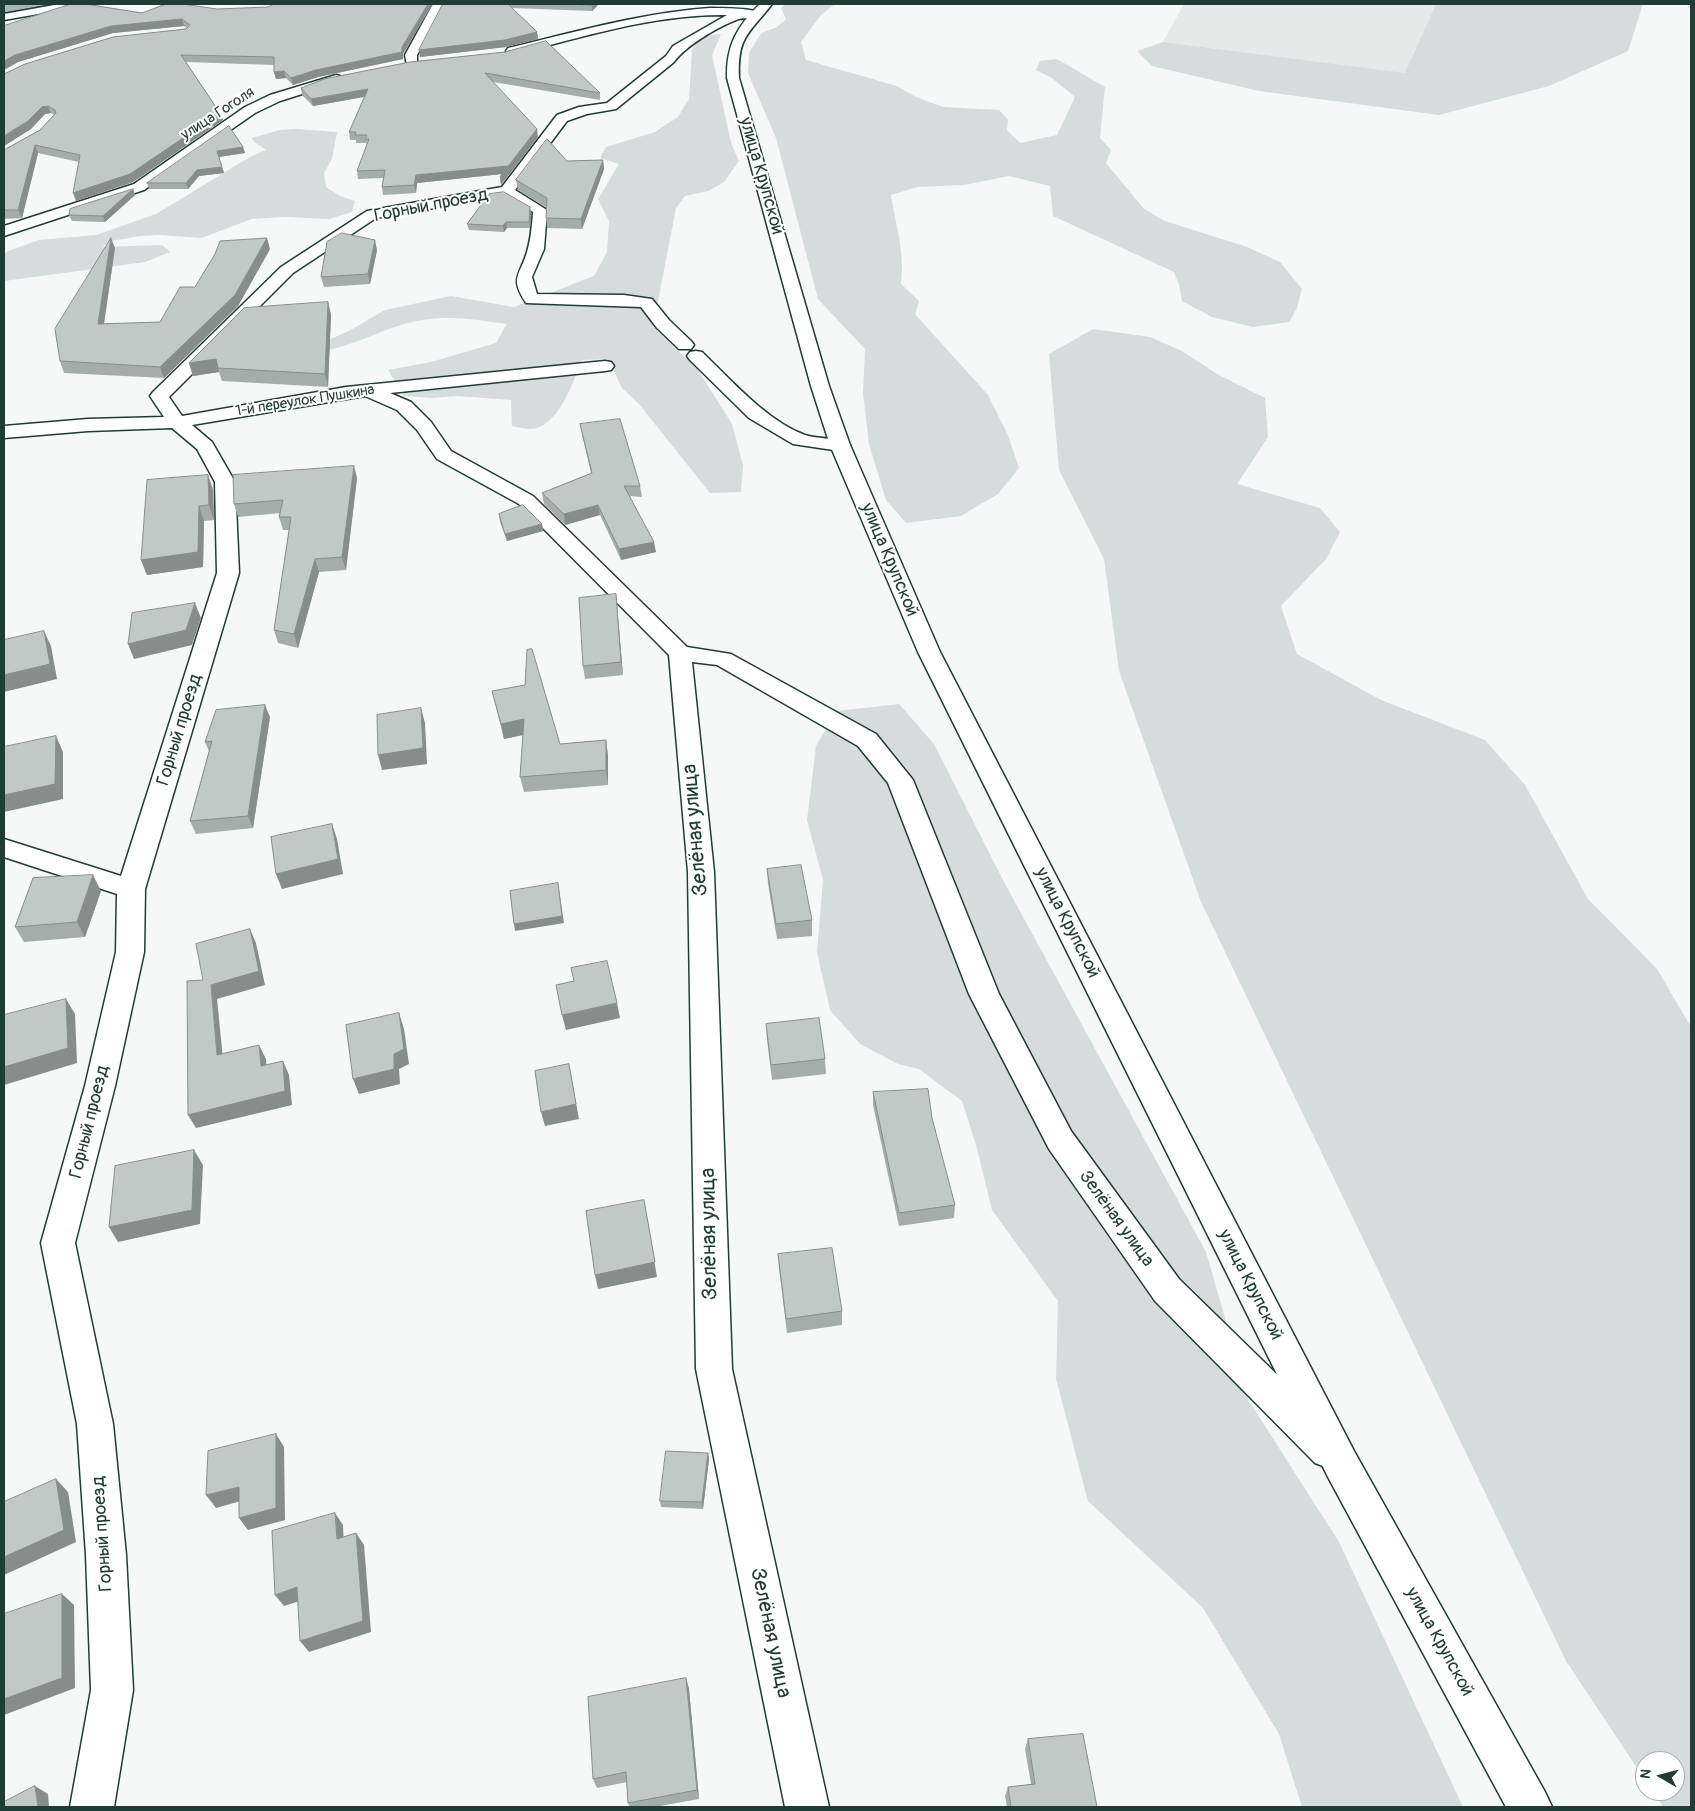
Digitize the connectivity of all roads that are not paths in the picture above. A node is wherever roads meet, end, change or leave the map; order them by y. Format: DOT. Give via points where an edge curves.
graph roads {
  1 [pos="78,4"];
  2 [pos="439,4"];
  3 [pos="761,9"];
  4 [pos="4,17"];
  5 [pos="497,54"];
  6 [pos="427,62"];
  7 [pos="411,63"];
  8 [pos="394,66"];
  9 [pos="350,75"];
  10 [pos="507,191"];
  11 [pos="4,231"];
  12 [pos="605,366"];
  13 [pos="366,390"];
  14 [pos="144,402"];
  15 [pos="176,422"];
  16 [pos="88,425"];
  17 [pos="4,432"];
  18 [pos="840,445"];
  19 [pos="680,653"];
  20 [pos="4,848"];
  21 [pos="130,889"];
  22 [pos="1341,1464"];
  23 [pos="92,1807"];
  24 [pos="806,1807"];
  25 [pos="1530,1807"];
  1 -- 4 [label="street"];
  2 -- 7 [label="street" via="411,55"];
  3 -- 5 [label="street" via="635,21"];
  3 -- 10 [label="street, Горный проезд" via="734,16 677,49 670,59 611,106 584,110 562,118"];
  3 -- 18 [label="street, улица Крупской" via="733,46 733,78 820,386"];
  6 -- 7 [label="street"];
  7 -- 8 [label="street"];
  9 -- 11 [label="street, улица Гоголя" via="274,98 250,110 140,187"];
  10 -- 14 [label="street, Горный проезд" via="372,214 287,270"];
  10 -- 18 [label="street" via="540,210 536,252 524,271 525,290 532,299 646,303 663,324 756,414 800,440"];
  12 -- 13 [label="street, 1-й переулок Пушкина"];
  13 -- 15 [label="street, 1-й переулок Пушкина"];
  13 -- 19 [label="street" via="404,406 424,426 444,455 526,500"];
  14 -- 15 [label="street, Горный проезд"];
  14 -- 16 [label="street"];
  15 -- 16 [label="street, 1-й переулок Пушкина"];
  15 -- 21 [label="street, Горный проезд" via="205,446 225,482 228,573"];
  16 -- 17 [label="street, 1-й переулок Пушкина"];
  18 -- 22 [label="street, улица Крупской" via="929,652"];
  19 -- 22 [label="street, Зелёная улица" via="723,659 867,740 900,780 981,987 1060,1140 1167,1290"];
  19 -- 24 [label="street, Зелёная улица" via="701,872 714,1369"];
  20 -- 21 [label="street"];
  21 -- 23 [label="street, Горный проезд" via="130,952 100,1086 58,1243 95,1424 106,1555 112,1690"];
  22 -- 25 [label="street, улица Крупской"];
}
